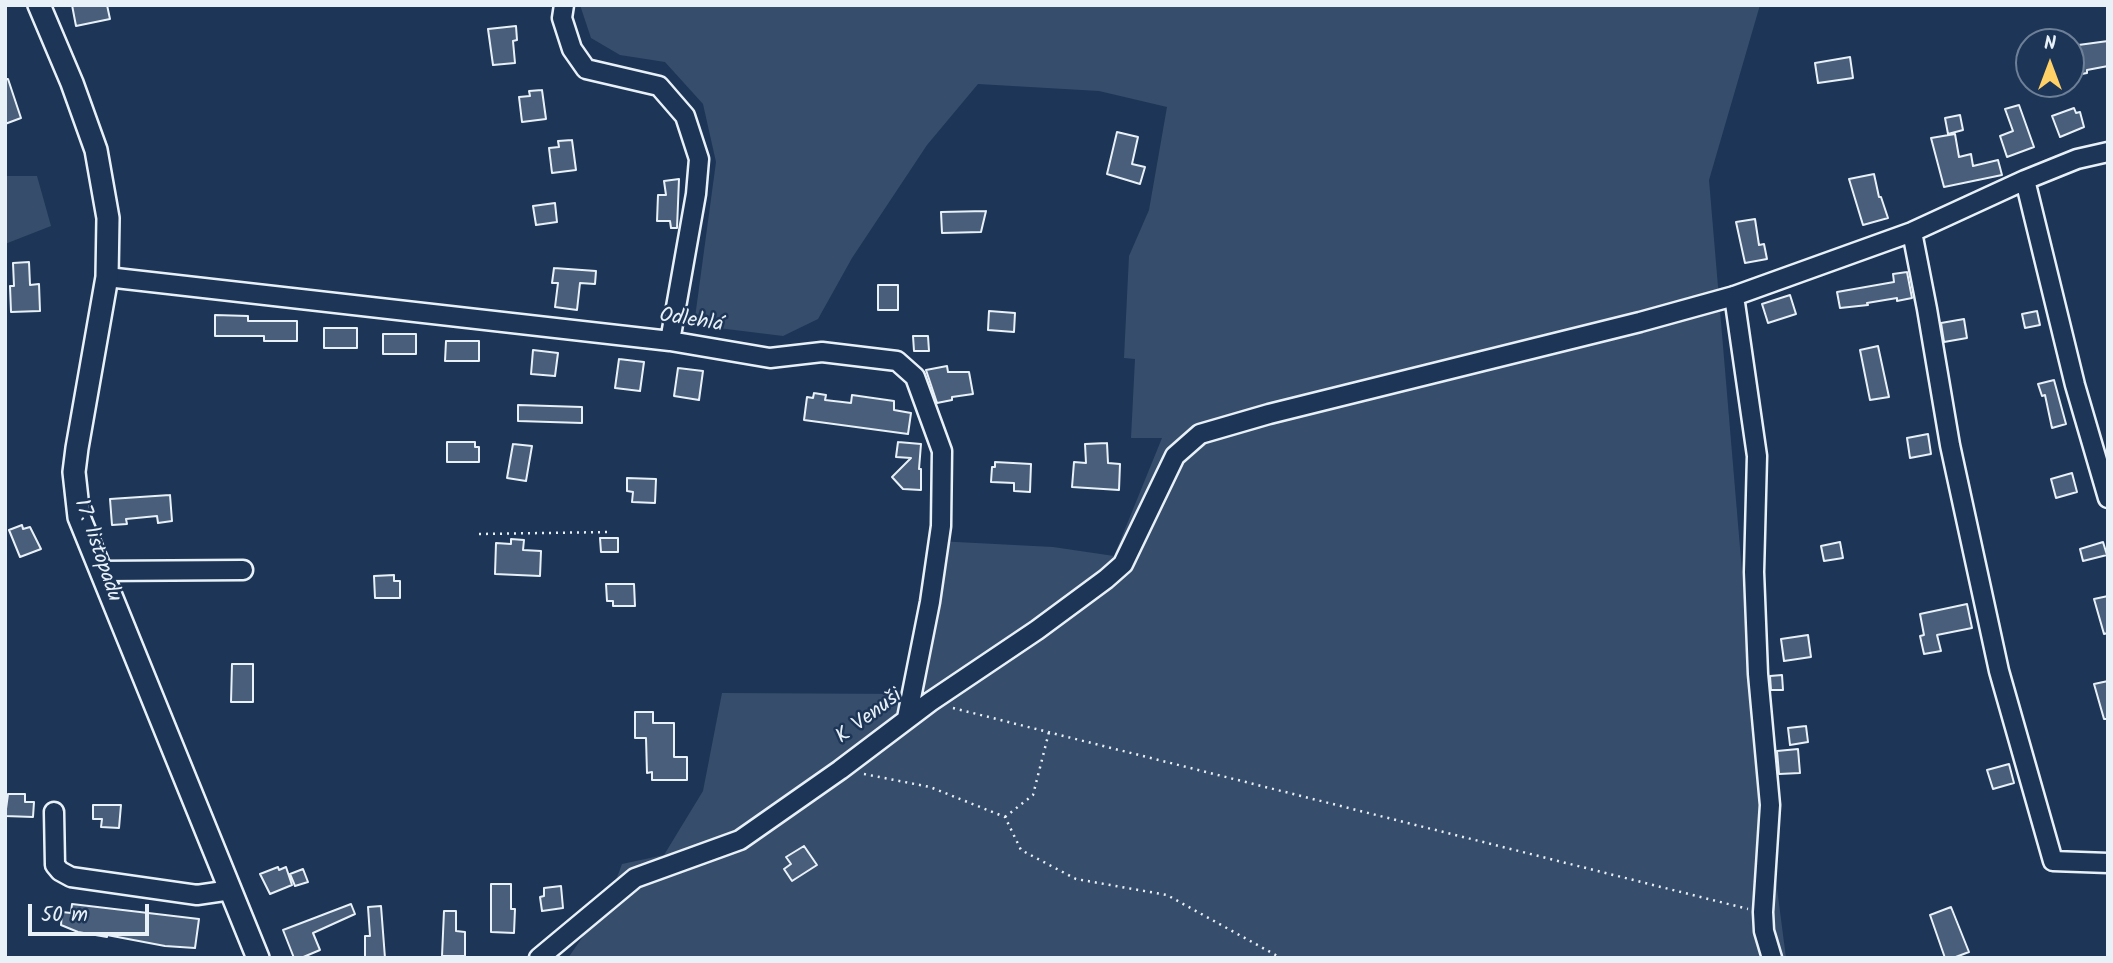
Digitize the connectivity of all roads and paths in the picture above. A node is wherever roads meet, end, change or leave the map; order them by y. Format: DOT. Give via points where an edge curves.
graph roads {
  1 [pos="39,5"];
  2 [pos="564,5"];
  3 [pos="2108,152"];
  4 [pos="2025,180"];
  5 [pos="1912,232"];
  6 [pos="107,277"];
  7 [pos="1734,296"];
  8 [pos="670,341"];
  9 [pos="2108,498"];
  10 [pos="609,532"];
  11 [pos="479,534"];
  12 [pos="100,570"];
  13 [pos="243,570"];
  14 [pos="930,702"];
  15 [pos="907,718"];
  16 [pos="1049,732"];
  17 [pos="840,769"];
  18 [pos="54,812"];
  19 [pos="1005,817"];
  20 [pos="2108,863"];
  21 [pos="231,890"];
  22 [pos="1763,912"];
  23 [pos="258,958"];
  24 [pos="539,958"];
  25 [pos="1281,958"];
  26 [pos="1772,958"];
  1 -- 6 [label="main road, 17. listopadu" via="96,150 108,218"];
  2 -- 8 [label="street" via="562,18 572,49 586,69 659,86 689,127 699,159 696,194"];
  3 -- 4 [label="street"];
  4 -- 5 [label="street"];
  4 -- 9 [label="street"];
  5 -- 7 [label="street"];
  5 -- 20 [label="street" via="1950,445 1999,671 2053,861"];
  6 -- 8 [label="street, Odlehlá"];
  6 -- 12 [label="main road, 17. listopadu" via="74,472 79,517"];
  7 -- 14 [label="street, K Venuši" via="1200,434 1175,456 1122,564 1037,630"];
  7 -- 22 [label="street" via="1757,456 1754,572 1770,805"];
  8 -- 15 [label="street, Odlehlá" via="770,358 822,352 897,361 915,377 942,451 941,526"];
  10 -- 11 [label="path"];
  12 -- 13 [label="street"];
  12 -- 21 [label="main road, 17. listopadu"];
  14 -- 15 [label="street, K Venuši"];
  14 -- 16 [label="path"];
  15 -- 17 [label="street, K Venuši"];
  16 -- 19 [label="path" via="1033,795"];
  16 -- 22 [label="path"];
  17 -- 19 [label="path" via="930,787"];
  17 -- 24 [label="street, K Venuši" via="740,839 635,878"];
  18 -- 21 [label="street" via="55,865 71,877 197,895"];
  19 -- 25 [label="path" via="1021,850 1076,879 1167,895"];
  21 -- 23 [label="main road, 17. listopadu"];
  22 -- 26 [label="street"];
}
